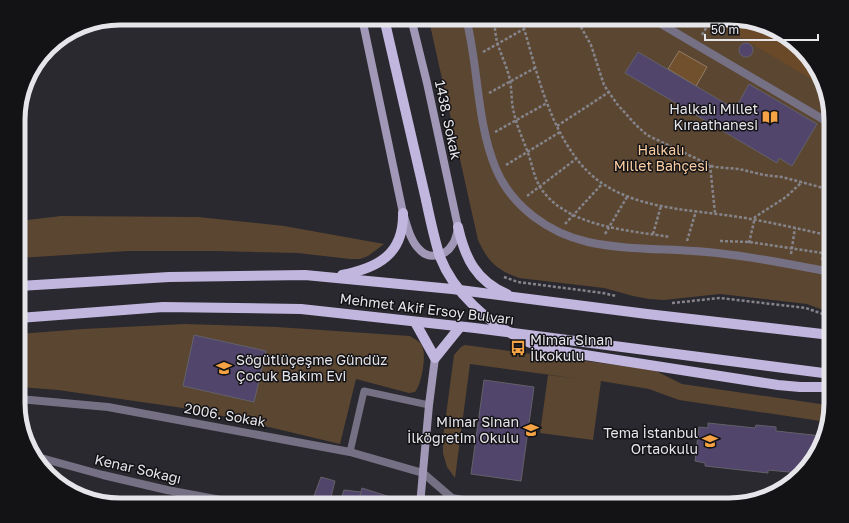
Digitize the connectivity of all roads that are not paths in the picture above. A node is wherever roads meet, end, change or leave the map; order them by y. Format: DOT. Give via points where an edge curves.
graph roads {
  1 [pos="363,25"];
  2 [pos="386,25"];
  3 [pos="413,25"];
  4 [pos="467,25"];
  5 [pos="663,25"];
  6 [pos="824,125"];
  7 [pos="403,213"];
  8 [pos="458,227"];
  9 [pos="824,270"];
  10 [pos="328,277"];
  11 [pos="25,286"];
  12 [pos="516,298"];
  13 [pos="25,318"];
  14 [pos="415,322"];
  15 [pos="460,327"];
  16 [pos="824,334"];
  17 [pos="435,358"];
  18 [pos="824,373"];
  19 [pos="824,387"];
  20 [pos="25,400"];
  21 [pos="429,404"];
  22 [pos="350,452"];
  23 [pos="43,459"];
  24 [pos="423,473"];
  25 [pos="210,498"];
  26 [pos="421,498"];
  27 [pos="452,498"];
  1 -- 7 [label="street"];
  2 -- 19 [label="main road, bridge" via="440,258 454,283 473,305 497,325 524,340 554,350 778,385"];
  3 -- 8 [label="street, 1438. Sokak"];
  4 -- 9 [label="street" via="488,147 497,171 518,203 542,223 564,235 588,242 746,257"];
  5 -- 6 [label="street"];
  7 -- 8 [label="street" via="415,244 428,256 437,256 452,247"];
  7 -- 10 [label="main road" via="399,238 384,260 359,271"];
  8 -- 12 [label="main road" via="462,246 470,263 482,278 498,290"];
  10 -- 11 [label="main road, Mehmet Akif Ersoy Bulvarı" via="169,277"];
  10 -- 12 [label="main road, Mehmet Akif Ersoy Bulvarı"];
  12 -- 16 [label="main road, Mehmet Akif Ersoy Bulvarı"];
  13 -- 14 [label="main road, Mehmet Akif Ersoy Bulvarı" via="163,307 301,309"];
  14 -- 15 [label="main road, Mehmet Akif Ersoy Bulvarı"];
  14 -- 17 [label="main road"];
  15 -- 17 [label="main road"];
  15 -- 18 [label="main road, Mehmet Akif Ersoy Bulvarı"];
  17 -- 21 [label="street"];
  20 -- 22 [label="street, 2006. Sokak" via="108,407"];
  21 -- 22 [label="lane" via="364,391"];
  21 -- 24 [label="street"];
  22 -- 24 [label="street, 2006. Sokak"];
  23 -- 25 [label="street, Kenar Sokağı" via="103,476"];
  24 -- 26 [label="street"];
  24 -- 27 [label="street"];
}
